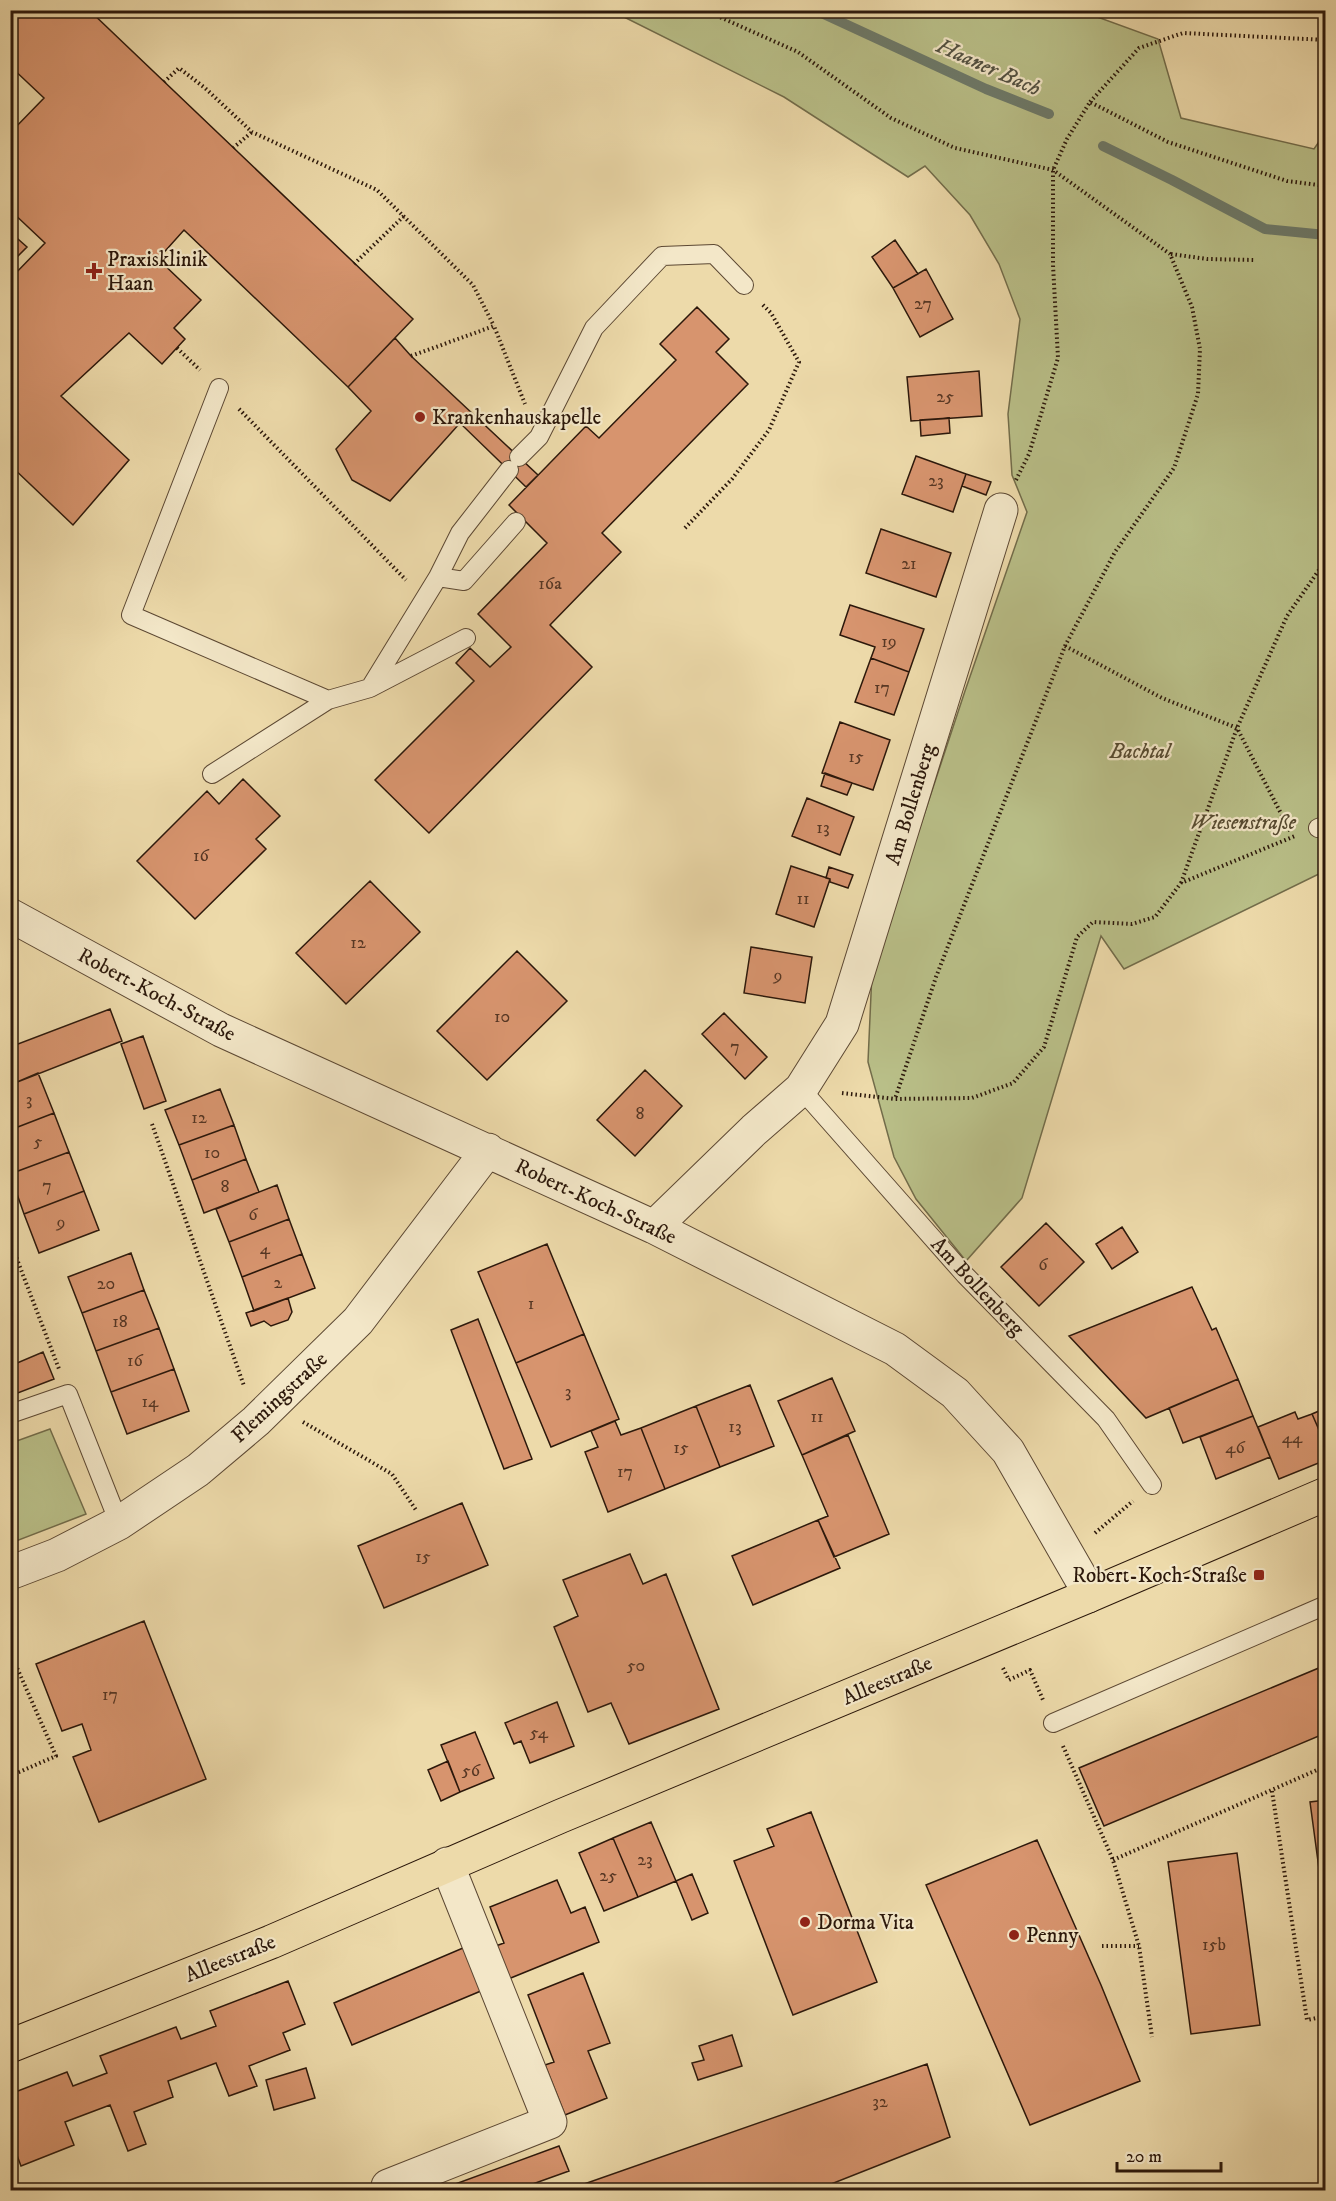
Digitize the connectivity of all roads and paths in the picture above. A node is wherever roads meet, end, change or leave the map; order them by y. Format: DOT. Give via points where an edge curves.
graph roads {
  1 [pos="704,10"];
  2 [pos="1326,40"];
  3 [pos="164,82"];
  4 [pos="1090,102"];
  5 [pos="252,132"];
  6 [pos="233,148"];
  7 [pos="1053,170"];
  8 [pos="1326,186"];
  9 [pos="404,216"];
  10 [pos="1170,254"];
  11 [pos="1254,260"];
  12 [pos="354,264"];
  13 [pos="744,285"];
  14 [pos="494,326"];
  15 [pos="411,357"];
  16 [pos="219,388"];
  17 [pos="539,437"];
  18 [pos="1001,510"];
  19 [pos="516,522"];
  20 [pos="685,528"];
  21 [pos="1326,560"];
  22 [pos="438,577"];
  23 [pos="424,598"];
  24 [pos="466,638"];
  25 [pos="1065,646"];
  26 [pos="370,688"];
  27 [pos="328,700"];
  28 [pos="1237,728"];
  29 [pos="212,774"];
  30 [pos="1322,826"];
  31 [pos="1294,837"];
  32 [pos="1181,883"];
  33 [pos="15,925"];
  34 [pos="801,1089"];
  35 [pos="895,1099"];
  36 [pos="152,1124"];
  37 [pos="488,1150"];
  38 [pos="654,1227"];
  39 [pos="10,1241"];
  40 [pos="68,1394"];
  41 [pos="265,1413"];
  42 [pos="10,1414"];
  43 [pos="1152,1485"];
  44 [pos="1326,1494"];
  45 [pos="416,1510"];
  46 [pos="119,1522"];
  47 [pos="1068,1556"];
  48 [pos="10,1573"];
  49 [pos="1088,1596"];
  50 [pos="1326,1605"];
  51 [pos="10,1652"];
  52 [pos="1004,1670"];
  53 [pos="1053,1723"];
  54 [pos="1326,1766"];
  55 [pos="10,1776"];
  56 [pos="1272,1791"];
  57 [pos="1113,1860"];
  58 [pos="447,1864"];
  59 [pos="1102,1946"];
  60 [pos="1139,1946"];
  61 [pos="1326,2016"];
  62 [pos="1152,2037"];
  63 [pos="10,2046"];
  64 [pos="388,2186"];
  1 -- 7 [label="path" via="798,52 891,118 955,148"];
  2 -- 4 [label="path" via="1183,33 1139,48"];
  3 -- 5 [label="path" via="179,68"];
  4 -- 7 [label="path"];
  4 -- 8 [label="path" via="1168,142 1287,181"];
  5 -- 6 [label="path"];
  5 -- 9 [label="path" via="377,190"];
  7 -- 10 [label="path"];
  7 -- 18 [label="path" via="1058,358 1029,454"];
  9 -- 12 [label="path"];
  9 -- 14 [label="path" via="473,285"];
  10 -- 11 [label="path" via="1207,260"];
  10 -- 25 [label="path" via="1192,307 1200,349 1198,393 1174,468 1115,552"];
  13 -- 17 [label="lane" via="714,254 662,256 594,328"];
  13 -- 20 [label="path" via="771,313 799,362 769,430 732,479"];
  14 -- 15 [label="path"];
  14 -- 17 [label="path"];
  16 -- 23 [label="path"];
  16 -- 27 [label="lane" via="131,615"];
  17 -- 22 [label="lane" via="460,533"];
  18 -- 34 [label="street, Am Bollenberg" via="842,1024"];
  19 -- 22 [label="lane" via="464,580"];
  21 -- 28 [label="path" via="1287,616"];
  22 -- 23 [label="lane"];
  23 -- 26 [label="lane"];
  24 -- 26 [label="lane"];
  25 -- 28 [label="path" via="1162,698"];
  25 -- 35 [label="path" via="936,977"];
  26 -- 27 [label="lane"];
  27 -- 29 [label="lane"];
  28 -- 31 [label="path"];
  28 -- 32 [label="path"];
  30 -- 31 [label="path"];
  31 -- 32 [label="path"];
  32 -- 35 [label="path" via="1155,917 1132,924 1093,922 1077,937 1044,1047 1013,1083 972,1098"];
  33 -- 37 [label="street, Robert-Koch-Straße" via="221,1030"];
  34 -- 35 [label="path"];
  34 -- 38 [label="street, Am Bollenberg"];
  34 -- 43 [label="lane, Am Bollenberg" via="965,1275 1106,1419"];
  36 -- 41 [label="path"];
  37 -- 38 [label="street, Robert-Koch-Straße"];
  37 -- 41 [label="street, Flemingstraße" via="358,1321"];
  38 -- 47 [label="street, Robert-Koch-Straße" via="895,1348 955,1393 1008,1451"];
  39 -- 40 [label="path"];
  40 -- 42 [label="lane"];
  40 -- 46 [label="lane"];
  41 -- 45 [label="path" via="392,1474"];
  41 -- 46 [label="street, Flemingstraße" via="198,1470"];
  43 -- 47 [label="path"];
  44 -- 49 [label="main road, Alleestraße"];
  46 -- 48 [label="street, Flemingstraße" via="57,1555"];
  47 -- 49 [label="street, Robert-Koch-Straße"];
  49 -- 58 [label="main road, Alleestraße"];
  50 -- 53 [label="lane"];
  51 -- 55 [label="path" via="56,1756"];
  52 -- 53 [label="path" via="1008,1680 1030,1670"];
  53 -- 57 [label="path"];
  54 -- 56 [label="path"];
  56 -- 57 [label="path"];
  56 -- 61 [label="path" via="1307,2020"];
  57 -- 60 [label="path"];
  58 -- 63 [label="main road, Alleestraße" via="271,1942"];
  58 -- 64 [label="street" via="549,2122"];
  59 -- 60 [label="path"];
  60 -- 62 [label="path"];
}
